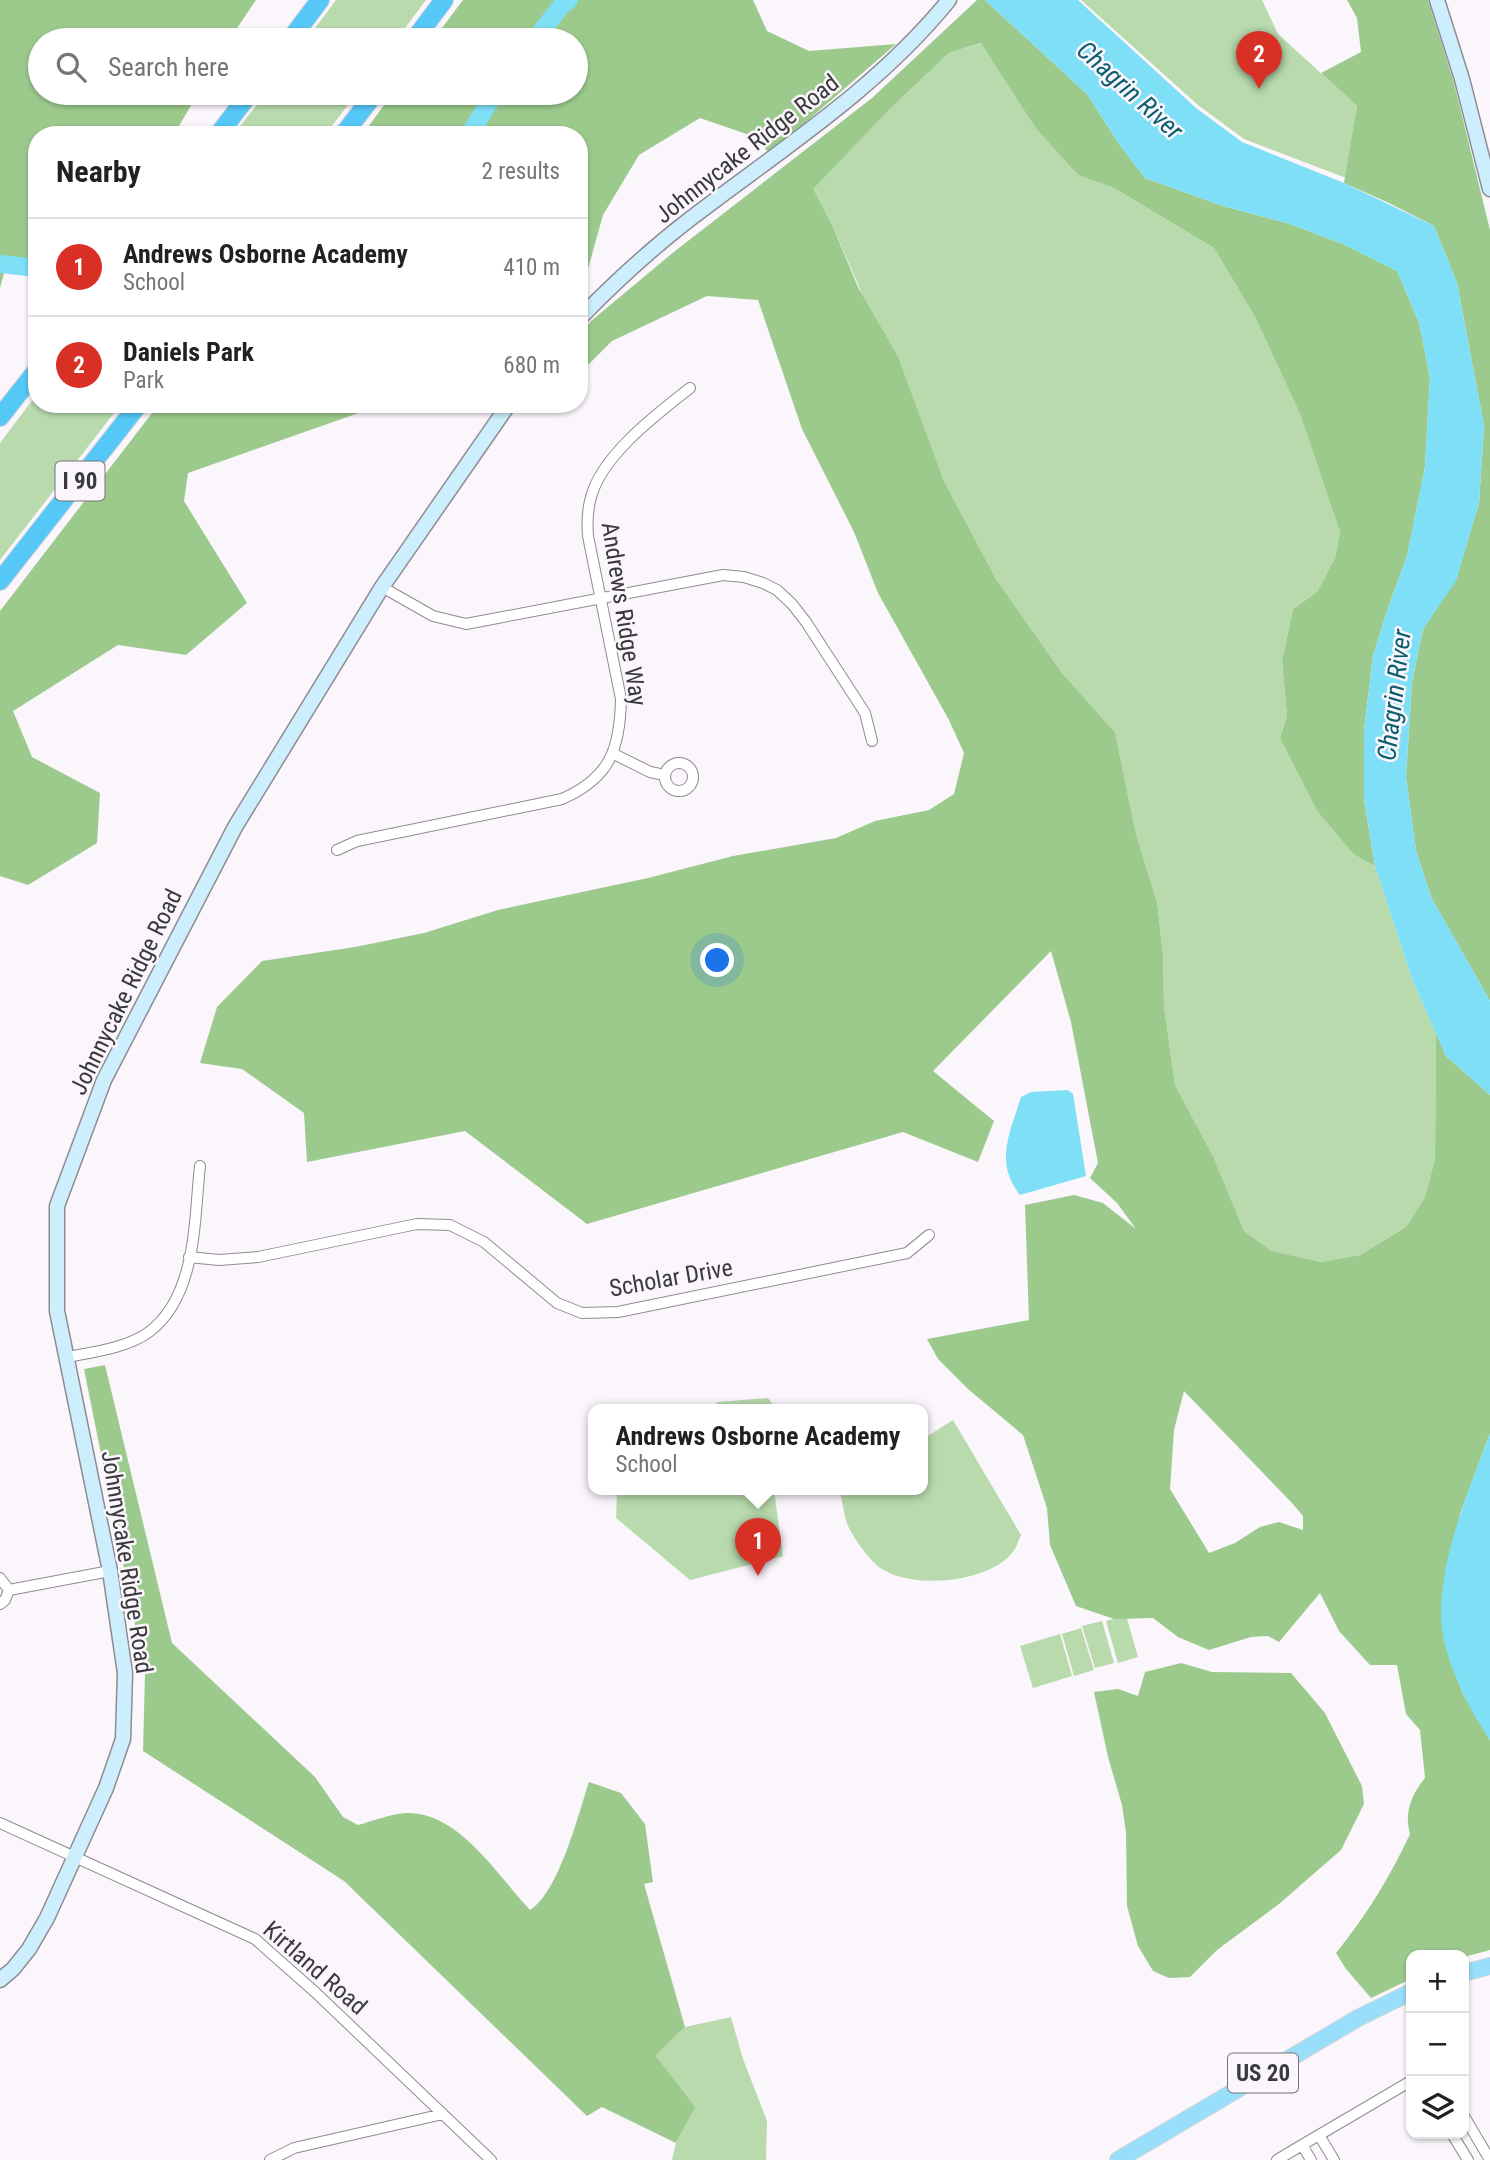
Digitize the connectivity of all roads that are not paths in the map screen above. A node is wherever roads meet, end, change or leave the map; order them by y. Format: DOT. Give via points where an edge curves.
graph roads {
  1 [pos="320,0"];
  2 [pos="444,0"];
  3 [pos="949,0"];
  4 [pos="1437,0"];
  5 [pos="299,28"];
  6 [pos="423,28"];
  7 [pos="241,105"];
  8 [pos="366,105"];
  9 [pos="225,126"];
  10 [pos="350,126"];
  11 [pos="1490,189"];
  12 [pos="588,310"];
  13 [pos="28,381"];
  14 [pos="690,388"];
  15 [pos="132,413"];
  16 [pos="503,413"];
  17 [pos="0,417"];
  18 [pos="0,581"];
  19 [pos="382,587"];
  20 [pos="600,600"];
  21 [pos="872,741"];
  22 [pos="614,754"];
  23 [pos="665,775"];
  24 [pos="337,850"];
  25 [pos="200,1167"];
  26 [pos="929,1234"];
  27 [pos="189,1256"];
  28 [pos="66,1357"];
  29 [pos="110,1571"];
  30 [pos="0,1578"];
  31 [pos="9,1590"];
  32 [pos="0,1604"];
  33 [pos="0,1823"];
  34 [pos="75,1858"];
  35 [pos="1490,1966"];
  36 [pos="1469,1972"];
  37 [pos="0,1980"];
  38 [pos="1406,1994"];
  39 [pos="1406,2084"];
  40 [pos="443,2114"];
  41 [pos="1469,2124"];
  42 [pos="1319,2135"];
  43 [pos="1455,2139"];
  44 [pos="1302,2146"];
  45 [pos="270,2160"];
  46 [pos="491,2160"];
  47 [pos="1118,2160"];
  48 [pos="1277,2160"];
  49 [pos="1311,2160"];
  50 [pos="1334,2160"];
  51 [pos="1468,2160"];
  52 [pos="1490,2160"];
  1 -- 5 [label="highway"];
  2 -- 6 [label="highway"];
  3 -- 12 [label="main road, Johnnycake Ridge Road" via="864,88 688,220"];
  4 -- 11 [label="main road"];
  7 -- 9 [label="highway"];
  8 -- 10 [label="highway"];
  13 -- 17 [label="highway"];
  14 -- 20 [label="street, Andrews Ridge Way" via="630,440 591,494 588,536"];
  15 -- 18 [label="highway, I 90"];
  16 -- 19 [label="main road, Johnnycake Ridge Road"];
  19 -- 20 [label="street" via="433,616 466,624"];
  19 -- 28 [label="main road, Johnnycake Ridge Road" via="235,827 104,1080 57,1206 57,1311"];
  20 -- 21 [label="street" via="723,575 744,577 777,590 806,622 864,713"];
  20 -- 22 [label="street, Andrews Ridge Way" via="621,699"];
  22 -- 23 [label="street"];
  22 -- 24 [label="street" via="584,787 562,799 357,841"];
  25 -- 27 [label="street"];
  26 -- 27 [label="street, Scholar Drive" via="906,1253 618,1312 582,1313 557,1303 484,1242 450,1225 417,1224 258,1257 219,1260"];
  27 -- 28 [label="street" via="169,1313 148,1333 120,1345"];
  28 -- 29 [label="main road, Johnnycake Ridge Road"];
  29 -- 31 [label="street"];
  29 -- 34 [label="main road, Johnnycake Ridge Road" via="125,1673 122,1739"];
  30 -- 31 [label="street"];
  31 -- 32 [label="street"];
  33 -- 34 [label="street, Kirtland Road"];
  34 -- 37 [label="main road, Johnnycake Ridge Road" via="29,1949"];
  34 -- 40 [label="street, Kirtland Road" via="255,1939"];
  35 -- 36 [label="main road"];
  38 -- 47 [label="main road, US 20" via="1358,2018"];
  39 -- 42 [label="street"];
  40 -- 45 [label="street" via="294,2148"];
  40 -- 46 [label="street, Kirtland Road"];
  41 -- 52 [label="street"];
  42 -- 44 [label="street"];
  42 -- 50 [label="street"];
  43 -- 51 [label="street"];
  44 -- 48 [label="street"];
  44 -- 49 [label="street"];
}
